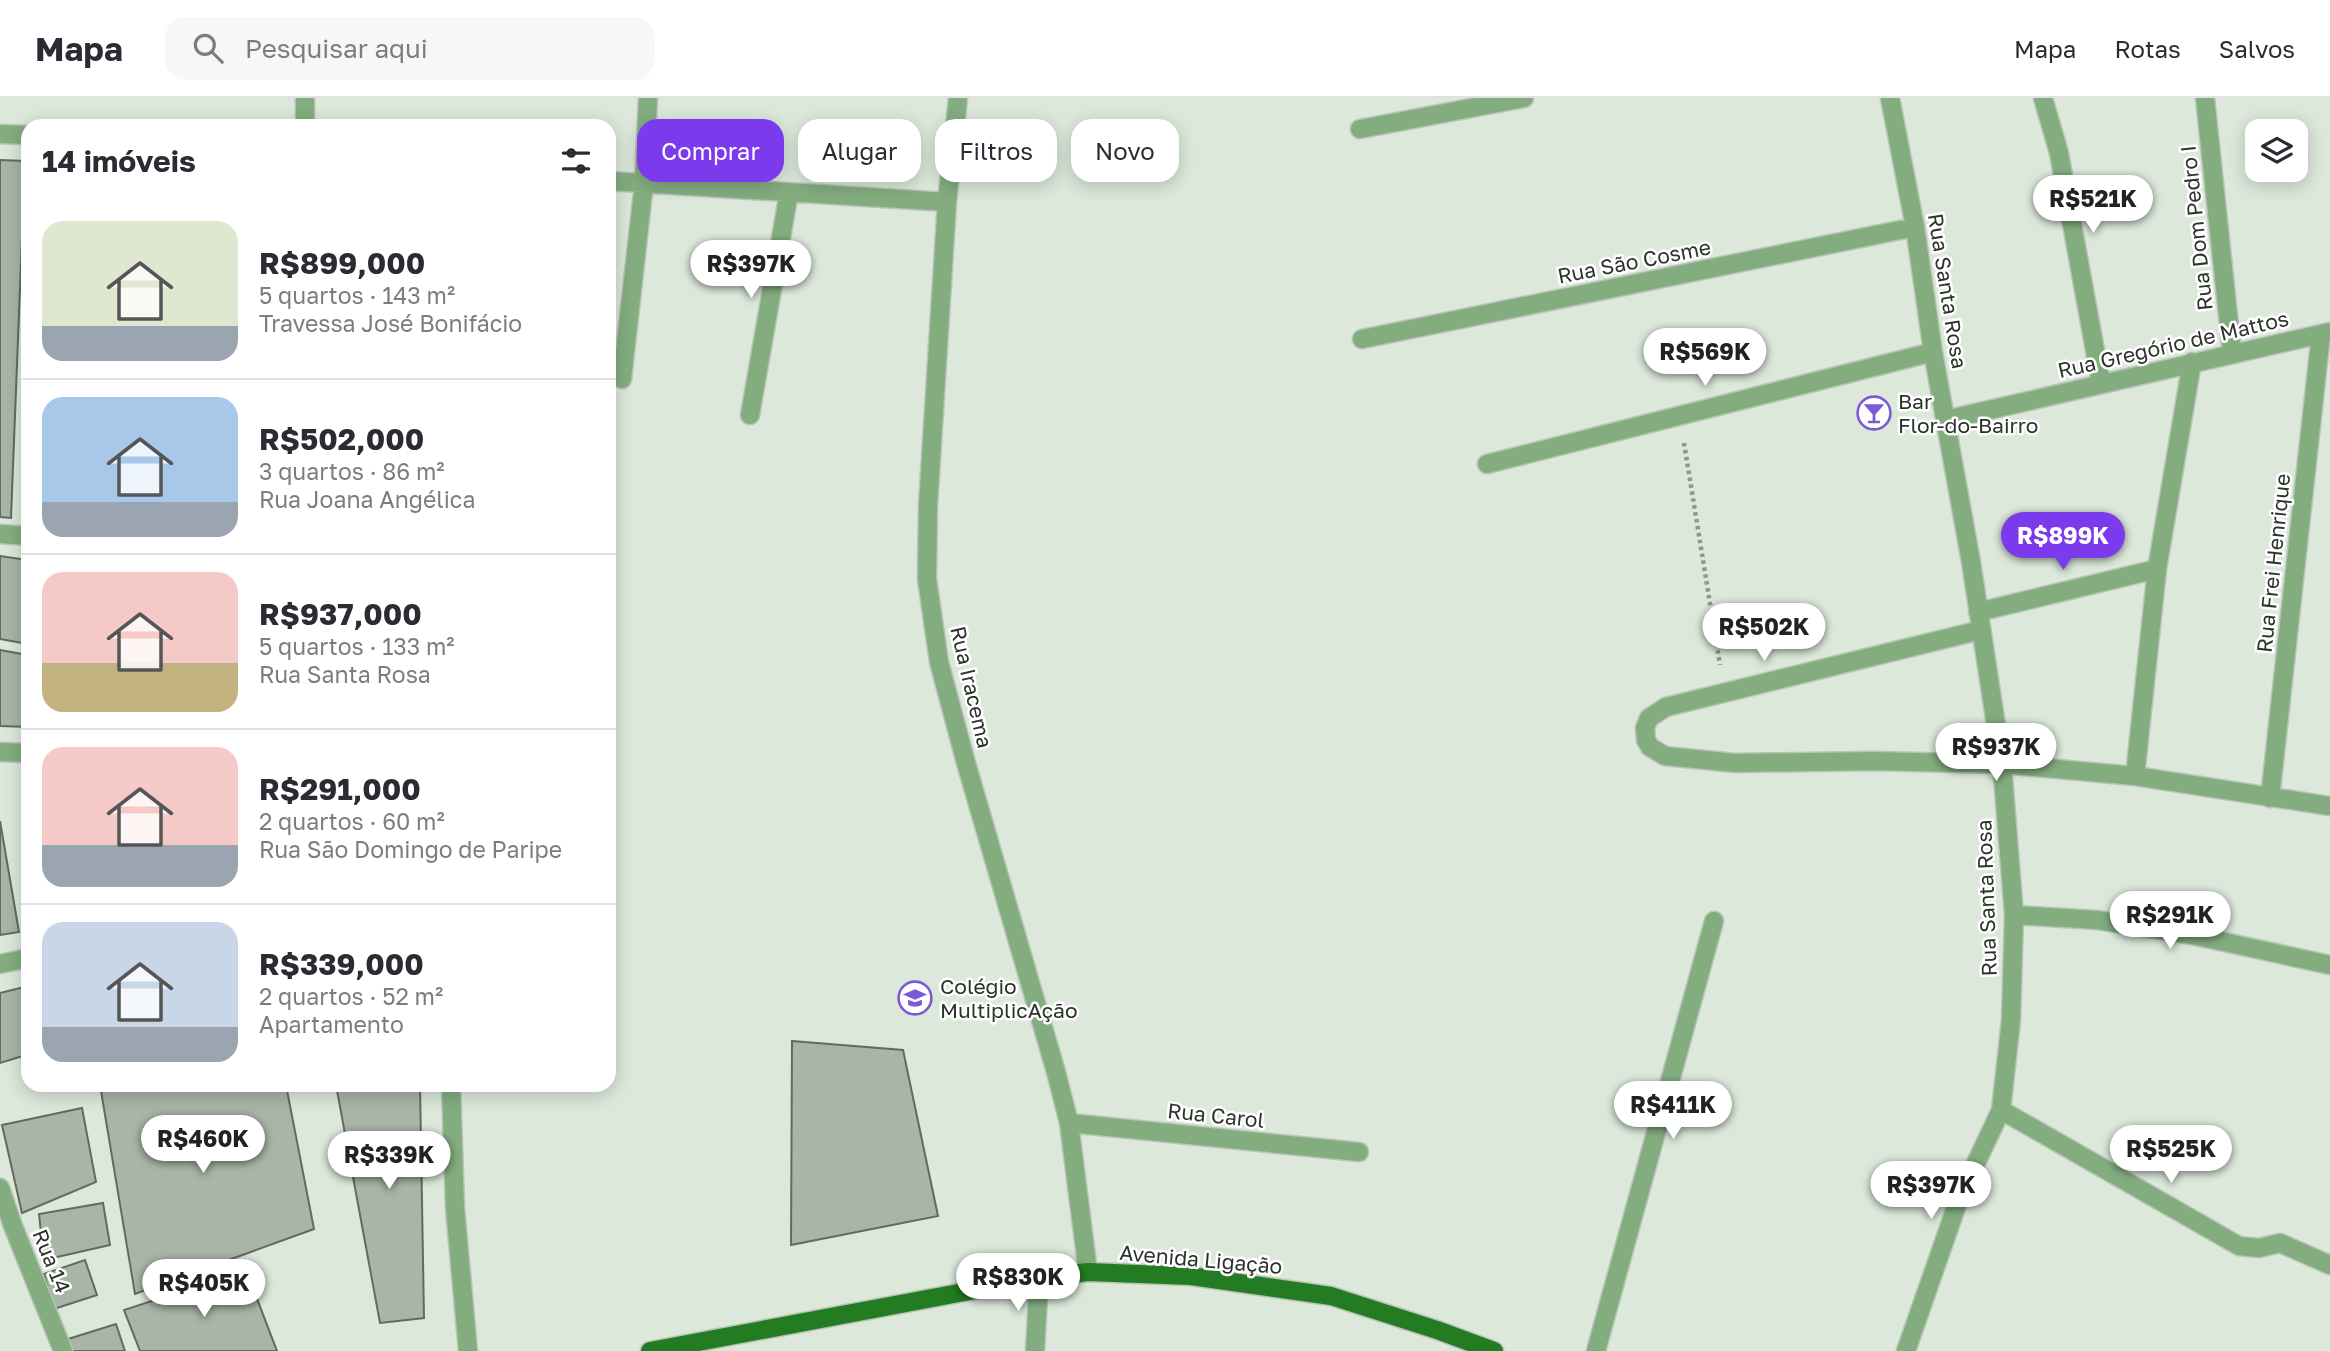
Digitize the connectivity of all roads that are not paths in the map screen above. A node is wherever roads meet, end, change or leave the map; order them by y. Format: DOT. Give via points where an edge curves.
graph roads {
  1 [pos="305,98"];
  2 [pos="648,98"];
  3 [pos="958,98"];
  4 [pos="1524,98"];
  5 [pos="1890,98"];
  6 [pos="2043,98"];
  7 [pos="2205,98"];
  8 [pos="305,119"];
  9 [pos="1360,129"];
  10 [pos="0,134"];
  11 [pos="21,135"];
  12 [pos="616,181"];
  13 [pos="644,183"];
  14 [pos="789,192"];
  15 [pos="947,202"];
  16 [pos="1915,227"];
  17 [pos="2325,333"];
  18 [pos="1362,339"];
  19 [pos="1933,352"];
  20 [pos="2232,353"];
  21 [pos="2192,362"];
  22 [pos="622,379"];
  23 [pos="2101,383"];
  24 [pos="751,415"];
  25 [pos="1945,420"];
  26 [pos="1487,464"];
  27 [pos="0,534"];
  28 [pos="21,536"];
  29 [pos="2157,569"];
  30 [pos="1980,621"];
  31 [pos="0,752"];
  32 [pos="21,753"];
  33 [pos="2002,764"];
  34 [pos="2135,776"];
  35 [pos="2270,798"];
  36 [pos="2330,806"];
  37 [pos="2014,915"];
  38 [pos="1714,921"];
  39 [pos="21,960"];
  40 [pos="0,964"];
  41 [pos="2330,965"];
  42 [pos="451,1092"];
  43 [pos="2001,1110"];
  44 [pos="1069,1123"];
  45 [pos="1359,1152"];
  46 [pos="0,1188"];
  47 [pos="2330,1265"];
  48 [pos="1088,1272"];
  49 [pos="1039,1278"];
  50 [pos="63,1351"];
  51 [pos="468,1351"];
  52 [pos="650,1351"];
  53 [pos="1035,1351"];
  54 [pos="1494,1351"];
  55 [pos="1596,1351"];
  56 [pos="1906,1351"];
  1 -- 8 [label="street"];
  2 -- 13 [label="street"];
  3 -- 15 [label="street, Rua Iracema"];
  4 -- 9 [label="street"];
  5 -- 16 [label="street, Rua Santa Rosa"];
  6 -- 23 [label="street" via="2059,153"];
  7 -- 20 [label="street, Rua Dom Pedro I"];
  10 -- 11 [label="street"];
  12 -- 13 [label="street"];
  13 -- 14 [label="street"];
  13 -- 22 [label="street"];
  14 -- 15 [label="street"];
  14 -- 24 [label="street"];
  15 -- 44 [label="street, Rua Iracema" via="927,579 939,662 965,763"];
  16 -- 18 [label="street, Rua São Cosme"];
  16 -- 19 [label="street, Rua Santa Rosa"];
  17 -- 20 [label="street, Rua Gregório de Mattos"];
  17 -- 35 [label="street, Rua Frei Henrique"];
  19 -- 25 [label="street, Rua Santa Rosa"];
  19 -- 26 [label="street"];
  20 -- 21 [label="street, Rua Gregório de Mattos"];
  21 -- 23 [label="street, Rua Gregório de Mattos"];
  21 -- 29 [label="street"];
  23 -- 25 [label="street, Rua Gregório de Mattos"];
  25 -- 30 [label="street, Rua Santa Rosa"];
  27 -- 28 [label="street"];
  29 -- 30 [label="street"];
  29 -- 34 [label="street"];
  30 -- 33 [label="street, Rua Santa Rosa"];
  30 -- 33 [label="street" via="1666,707 1649,718 1646,740 1665,755 1735,763"];
  31 -- 32 [label="street"];
  33 -- 34 [label="street"];
  33 -- 37 [label="street, Rua Santa Rosa"];
  34 -- 35 [label="street"];
  35 -- 36 [label="street"];
  37 -- 41 [label="street" via="2097,920 2192,935"];
  37 -- 43 [label="street, Rua Santa Rosa" via="2011,1020"];
  38 -- 55 [label="street"];
  39 -- 40 [label="street"];
  42 -- 51 [label="street" via="455,1208"];
  43 -- 47 [label="street" via="2239,1246 2280,1243"];
  43 -- 56 [label="street, Rua Santa Rosa" via="1959,1199"];
  44 -- 45 [label="street, Rua Carol"];
  44 -- 48 [label="street, Rua Iracema"];
  46 -- 50 [label="street, Rua 14"];
  48 -- 49 [label="main road, Avenida Ligação"];
  48 -- 54 [label="main road, Avenida Ligação" via="1191,1276 1331,1296"];
  49 -- 52 [label="main road, Avenida Ligação"];
  49 -- 53 [label="street"];
}
